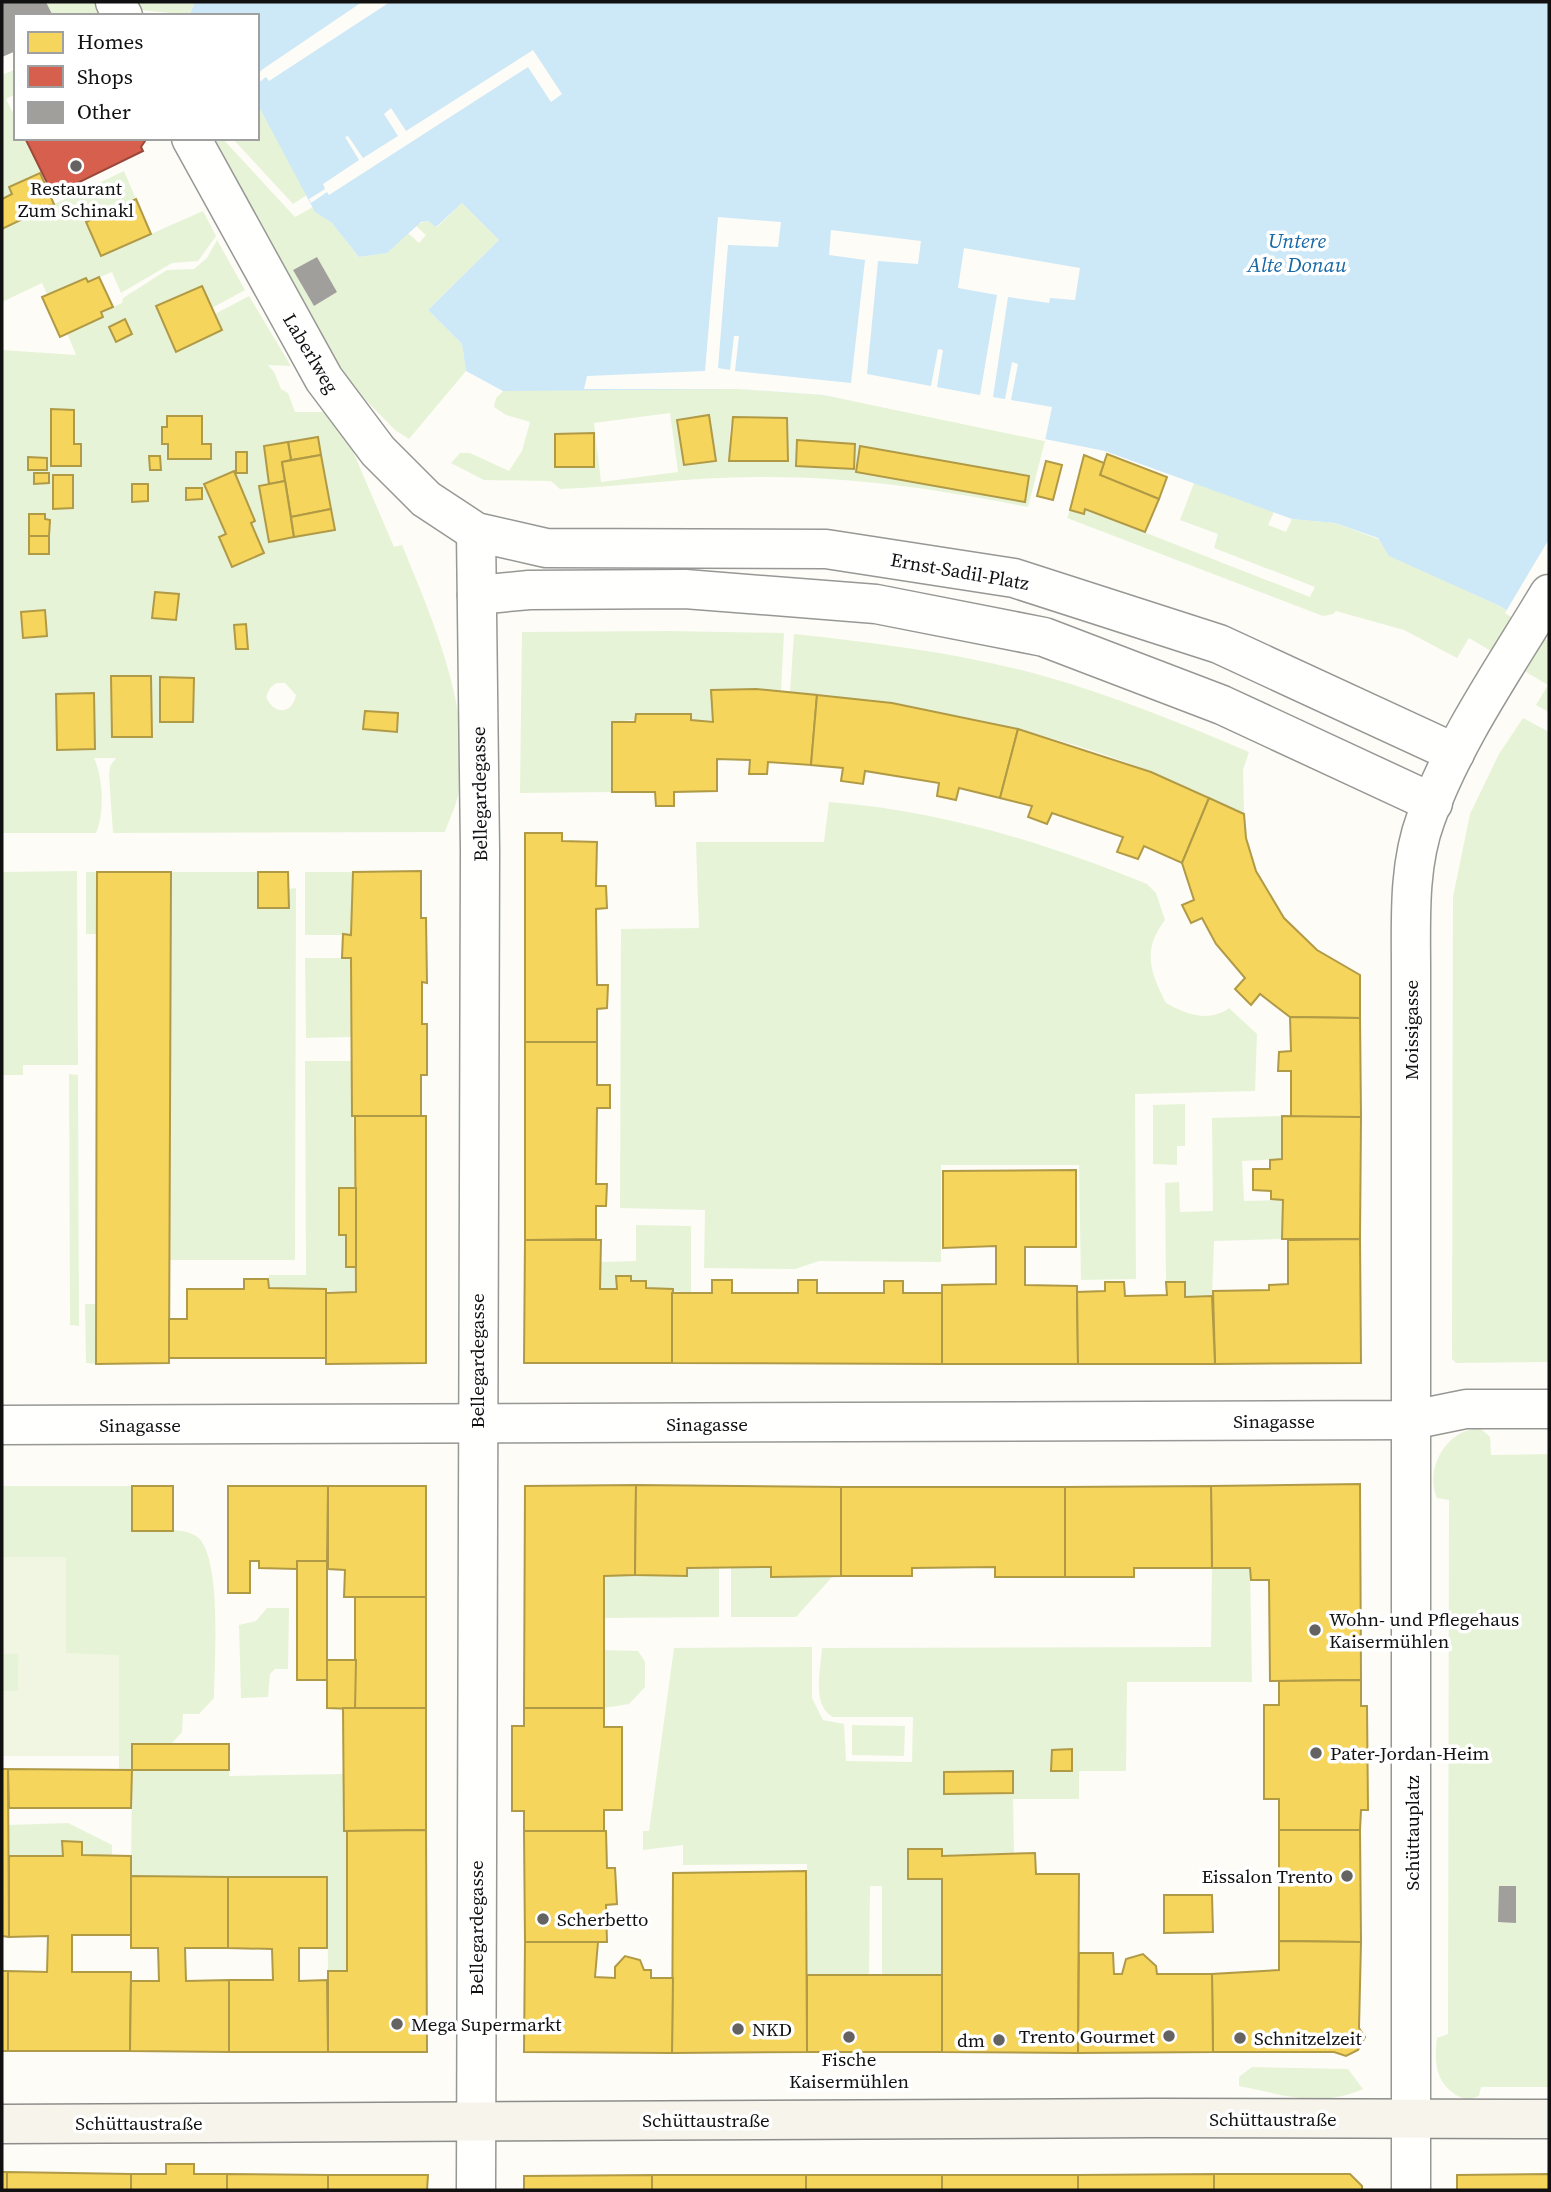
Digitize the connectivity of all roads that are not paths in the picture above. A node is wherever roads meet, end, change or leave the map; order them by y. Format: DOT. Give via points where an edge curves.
graph roads {
  1 [pos="192,140"];
  2 [pos="476,532"];
  3 [pos="1549,594"];
  4 [pos="477,595"];
  5 [pos="1455,753"];
  6 [pos="1433,803"];
  7 [pos="1549,1409"];
  8 [pos="1412,1420"];
  9 [pos="2,1425"];
  10 [pos="477,1425"];
  11 [pos="1411,2119"];
  12 [pos="1549,2119"];
  13 [pos="476,2121"];
  14 [pos="2,2124"];
  15 [pos="476,2190"];
  16 [pos="1411,2190"];
  1 -- 2 [label="street, Laberlweg" via="324,379 379,451 417,490"];
  2 -- 4 [label="street, Bellegardegasse"];
  2 -- 5 [label="street, Ernst-Sadil-Platz" via="546,548 826,549 1014,578 1219,645"];
  3 -- 5 [label="street, Moissigasse"];
  4 -- 6 [label="street" via="685,589 876,604 1044,637 1222,705"];
  4 -- 10 [label="street, Bellegardegasse"];
  5 -- 6 [label="street, Moissigasse"];
  6 -- 8 [label="street, Moissigasse" via="1425,819 1414,875 1412,912"];
  7 -- 8 [label="street" via="1466,1409"];
  8 -- 10 [label="street, Sinagasse"];
  8 -- 11 [label="street, Schüttauplatz"];
  9 -- 10 [label="street, Sinagasse"];
  10 -- 13 [label="street, Bellegardegasse"];
  11 -- 12 [label="street"];
  11 -- 13 [label="street, Schüttaustraße"];
  11 -- 16 [label="street"];
  13 -- 14 [label="street, Schüttaustraße"];
  13 -- 15 [label="street, Bellegardegasse"];
}
